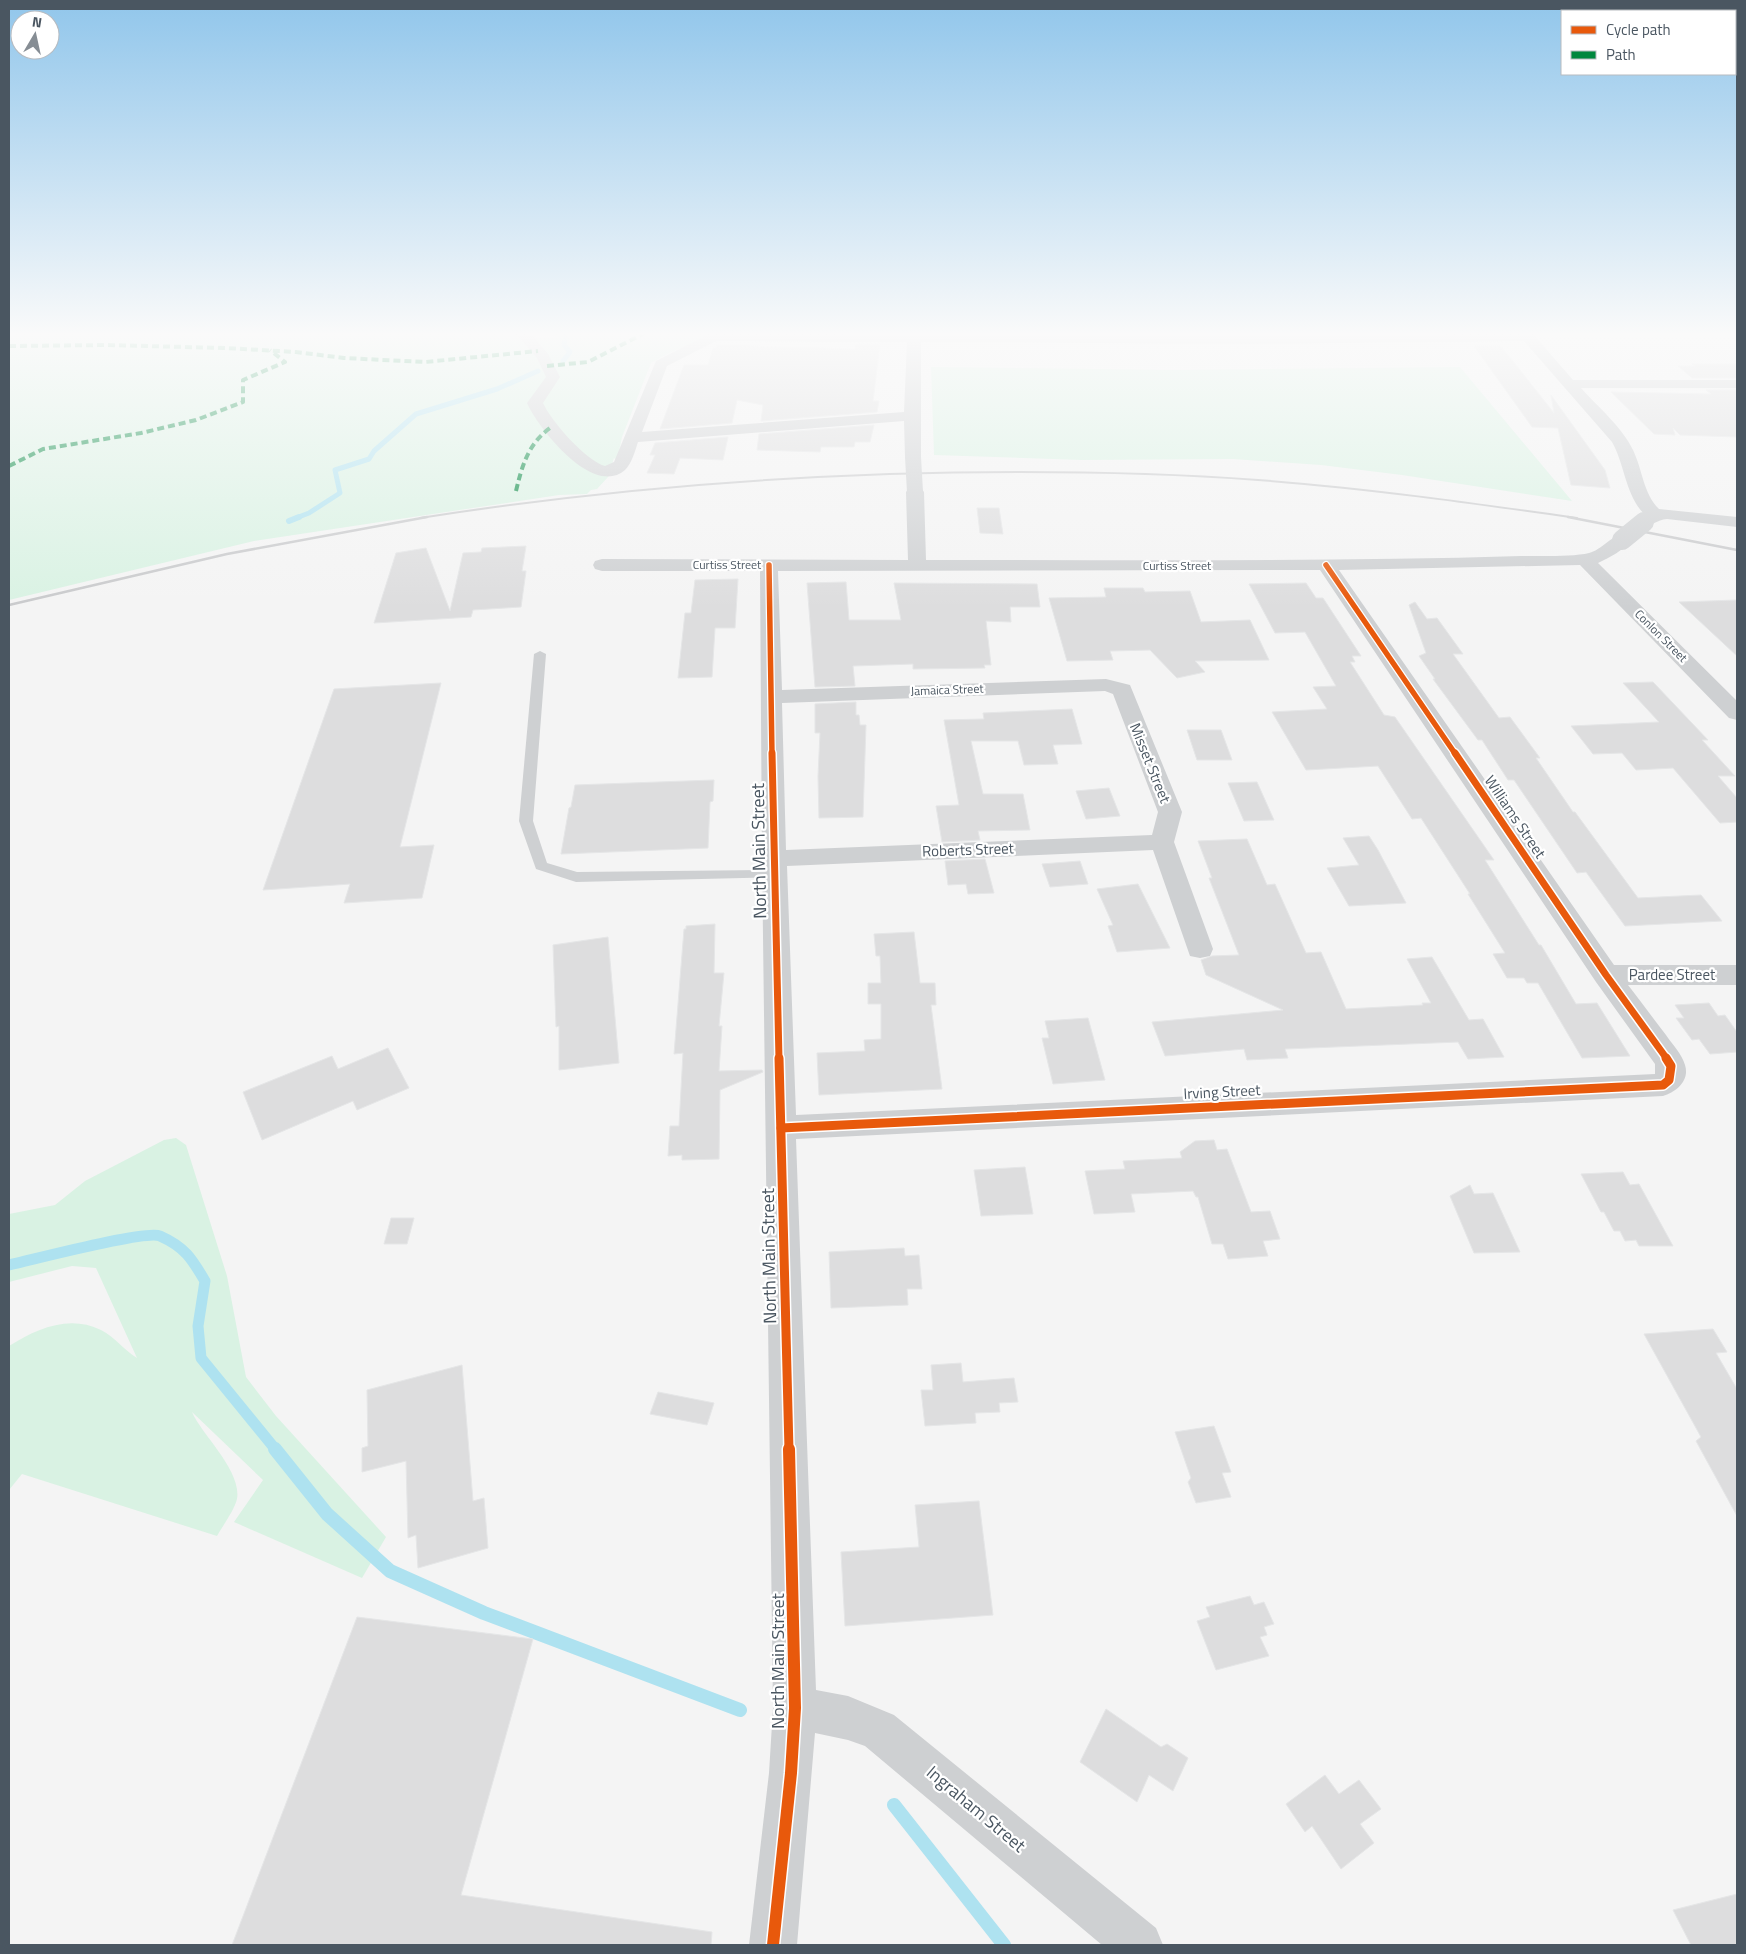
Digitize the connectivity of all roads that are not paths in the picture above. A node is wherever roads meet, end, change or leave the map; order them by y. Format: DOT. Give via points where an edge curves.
graph roads {
  1 [pos="548,425"];
  2 [pos="637,425"];
  3 [pos="795,425"];
  4 [pos="912,425"];
  5 [pos="1606,425"];
  6 [pos="632,438"];
  7 [pos="1650,518"];
  8 [pos="1737,522"];
  9 [pos="1584,560"];
  10 [pos="602,565"];
  11 [pos="1326,565"];
  12 [pos="770,566"];
  13 [pos="918,566"];
  14 [pos="540,654"];
  15 [pos="1122,690"];
  16 [pos="771,697"];
  17 [pos="1737,714"];
  18 [pos="1162,842"];
  19 [pos="774,866"];
  20 [pos="1200,949"];
  21 [pos="1606,975"];
  22 [pos="1737,976"];
  23 [pos="1663,1085"];
  24 [pos="782,1128"];
  25 [pos="795,1708"];
  26 [pos="773,1945"];
  27 [pos="1140,1945"];
  1 -- 6 [label="street" via="590,466 600,470 620,466"];
  2 -- 6 [label="street"];
  3 -- 6 [label="street"];
  4 -- 13 [label="street, bridge"];
  5 -- 7 [label="street" via="1629,457 1641,500"];
  7 -- 8 [label="street" via="1672,514"];
  7 -- 9 [label="street, Curtiss Street, bridge" via="1607,552"];
  9 -- 11 [label="street, Curtiss Street"];
  9 -- 17 [label="street, Conlon Street"];
  10 -- 12 [label="street, Curtiss Street"];
  11 -- 13 [label="street, Curtiss Street"];
  11 -- 21 [label="street, Williams Street"];
  12 -- 13 [label="street, Curtiss Street"];
  12 -- 16 [label="street, North Main Street"];
  14 -- 19 [label="lane" via="526,821 541,866 576,877 637,877"];
  15 -- 16 [label="street, Jamaica Street" via="1106,684"];
  15 -- 18 [label="street, Misset Street" via="1170,812"];
  16 -- 19 [label="street, North Main Street"];
  18 -- 19 [label="street, Roberts Street"];
  18 -- 20 [label="street"];
  19 -- 24 [label="street, North Main Street"];
  21 -- 22 [label="street, Pardee Street"];
  21 -- 23 [label="street, Williams Street" via="1670,1066 1669,1080"];
  23 -- 24 [label="street, Irving Street"];
  24 -- 25 [label="street, North Main Street"];
  25 -- 26 [label="street, North Main Street" via="792,1773"];
  25 -- 27 [label="street, Ingraham Street" via="842,1716 879,1730"];
}
